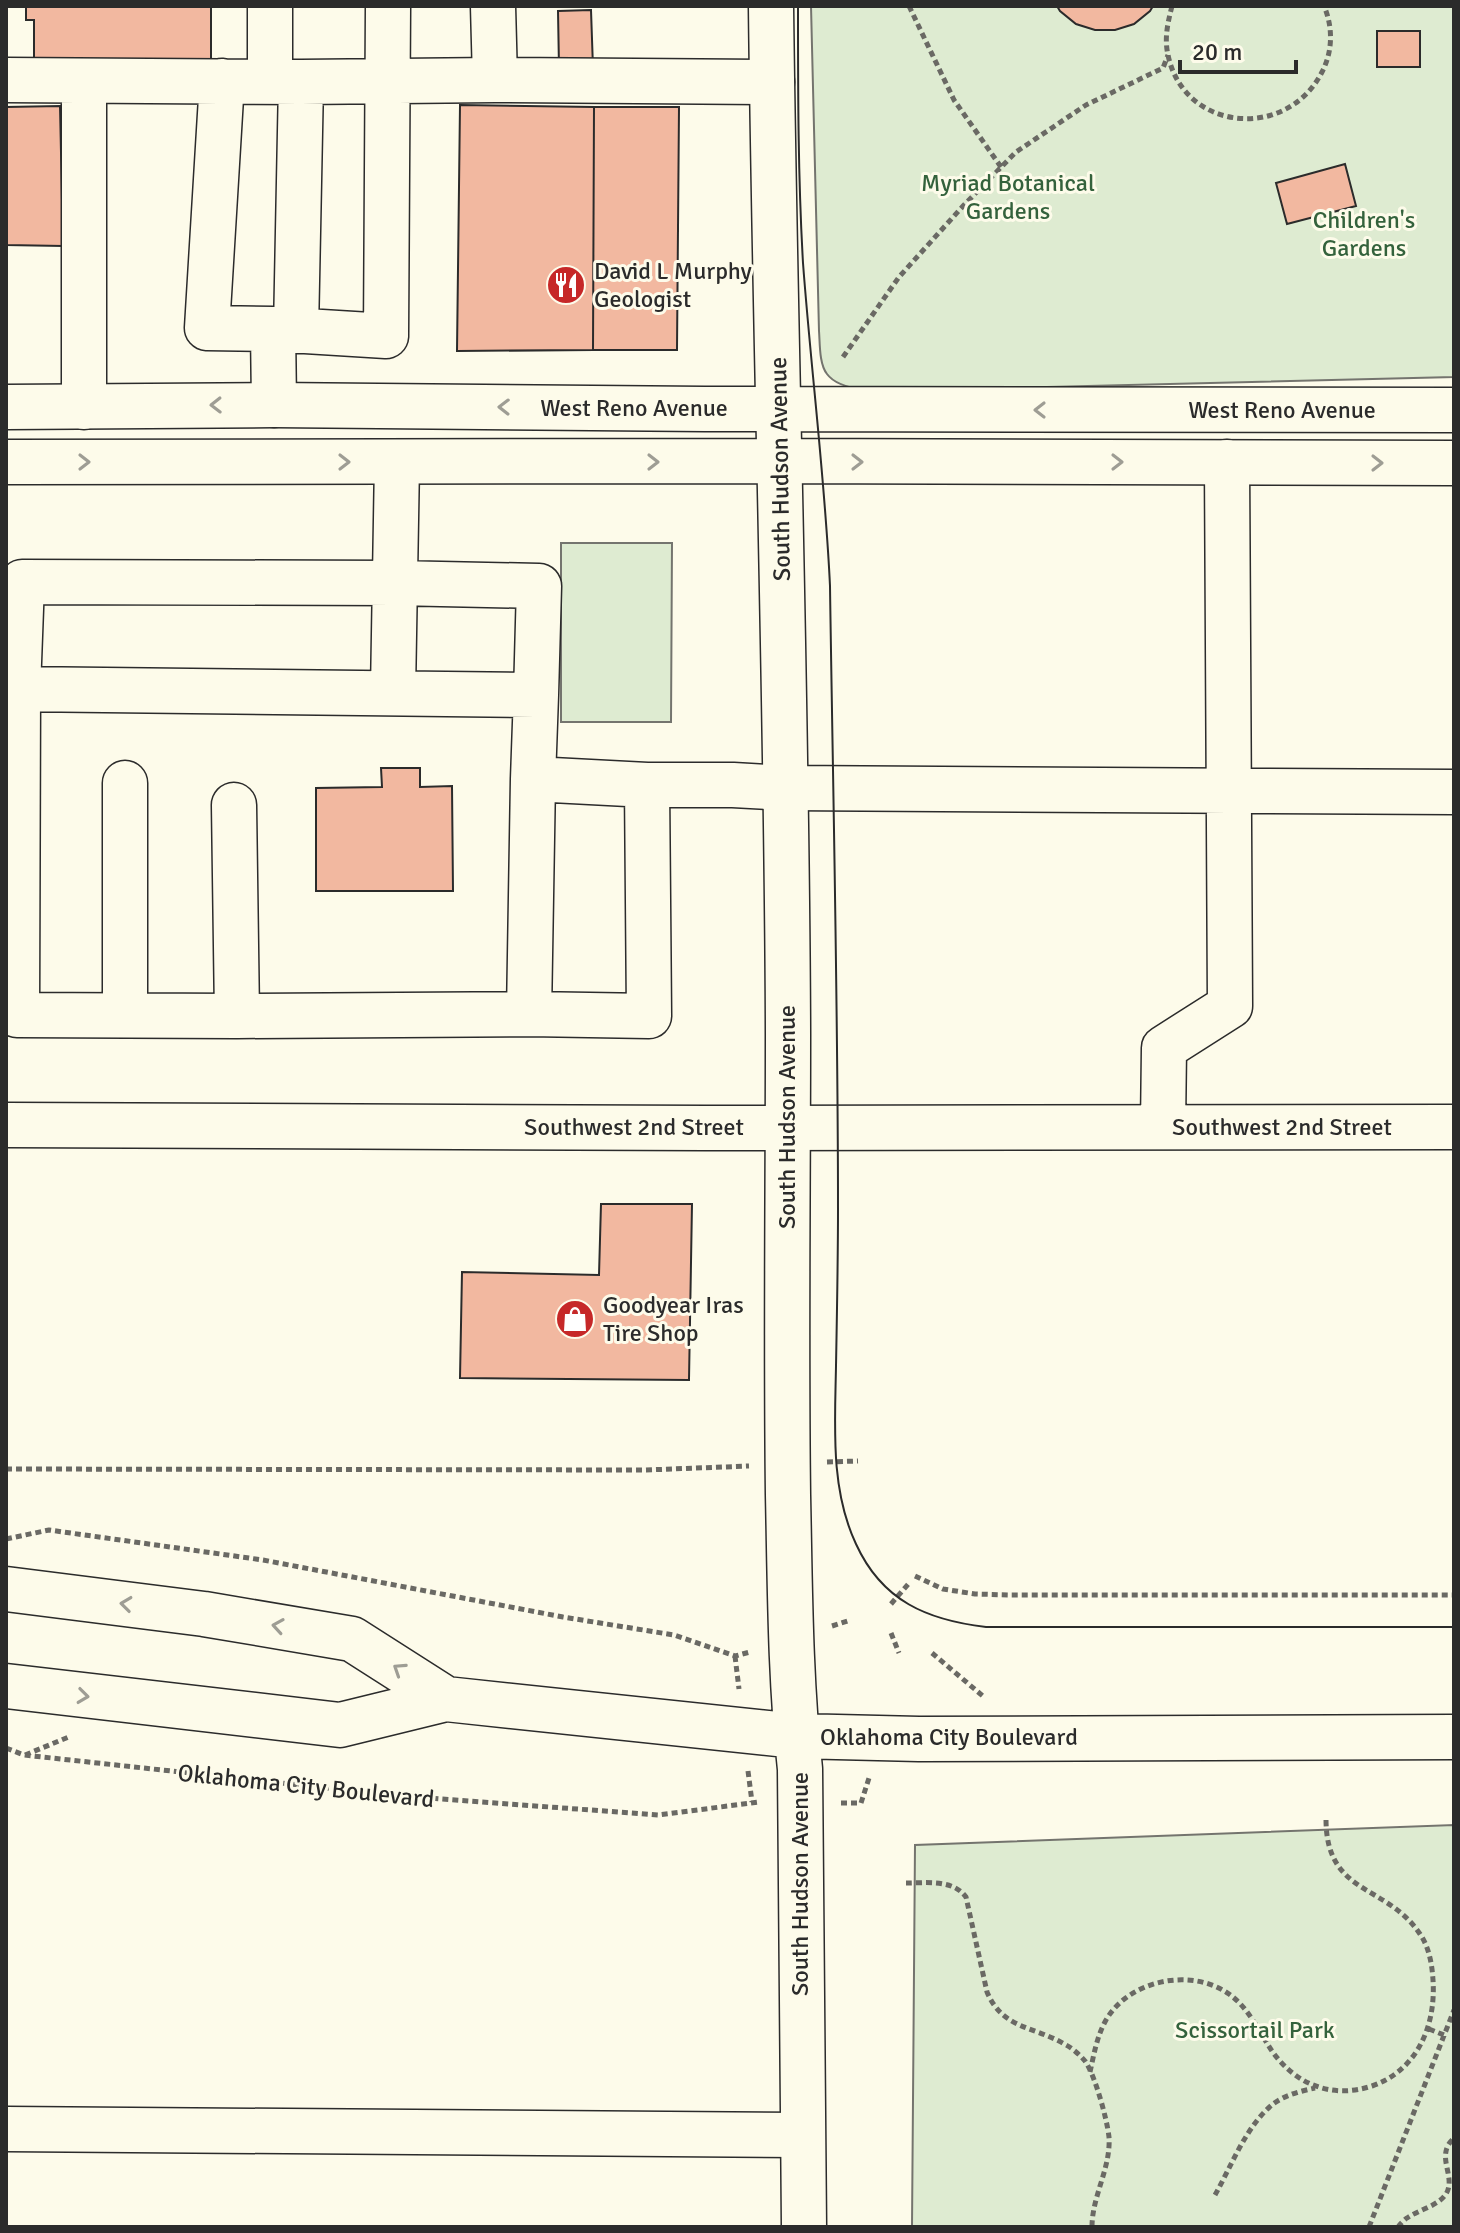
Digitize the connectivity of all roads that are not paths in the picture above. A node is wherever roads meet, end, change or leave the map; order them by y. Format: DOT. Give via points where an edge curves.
graph roads {
  1 [pos="270,6"];
  2 [pos="388,6"];
  3 [pos="493,6"];
  4 [pos="771,6"];
  5 [pos="6,80"];
  6 [pos="495,80"];
  7 [pos="84,81"];
  8 [pos="222,81"];
  9 [pos="388,81"];
  10 [pos="285,82"];
  11 [pos="772,82"];
  12 [pos="284,330"];
  13 [pos="274,405"];
  14 [pos="6,407"];
  15 [pos="84,407"];
  16 [pos="778,409"];
  17 [pos="1454,410"];
  18 [pos="779,461"];
  19 [pos="6,462"];
  20 [pos="397,462"];
  21 [pos="1227,462"];
  22 [pos="1454,463"];
  23 [pos="395,583"];
  24 [pos="18,689"];
  25 [pos="393,692"];
  26 [pos="536,695"];
  27 [pos="533,779"];
  28 [pos="125,783"];
  29 [pos="647,785"];
  30 [pos="786,788"];
  31 [pos="1229,791"];
  32 [pos="1454,792"];
  33 [pos="234,805"];
  34 [pos="529,1014"];
  35 [pos="125,1015"];
  36 [pos="237,1016"];
  37 [pos="6,1125"];
  38 [pos="1163,1127"];
  39 [pos="1454,1127"];
  40 [pos="788,1128"];
  41 [pos="6,1589"];
  42 [pos="6,1686"];
  43 [pos="446,1699"];
  44 [pos="796,1736"];
  45 [pos="1454,1737"];
  46 [pos="6,2129"];
  47 [pos="802,2135"];
  48 [pos="804,2227"];
  1 -- 10 [label="main road"];
  2 -- 9 [label="main road"];
  3 -- 6 [label="main road"];
  4 -- 11 [label="main road, South Hudson Avenue"];
  5 -- 7 [label="main road"];
  6 -- 9 [label="main road"];
  6 -- 11 [label="main road"];
  7 -- 8 [label="main road"];
  7 -- 15 [label="main road"];
  8 -- 10 [label="main road"];
  8 -- 12 [label="main road" via="207,328"];
  9 -- 10 [label="main road"];
  9 -- 12 [label="main road" via="386,336"];
  10 -- 12 [label="main road"];
  11 -- 16 [label="main road, South Hudson Avenue"];
  12 -- 13 [label="main road"];
  13 -- 15 [label="main road, West Reno Avenue, one-way"];
  16 -- 13 [label="main road, West Reno Avenue, one-way"];
  14 -- 15 [label="main road, West Reno Avenue"];
  17 -- 16 [label="main road, West Reno Avenue, one-way"];
  16 -- 18 [label="main road, South Hudson Avenue"];
  20 -- 18 [label="main road, one-way"];
  18 -- 21 [label="main road, one-way"];
  18 -- 30 [label="main road, South Hudson Avenue"];
  19 -- 20 [label="main road, one-way"];
  20 -- 23 [label="main road"];
  21 -- 22 [label="main road, one-way"];
  21 -- 31 [label="main road"];
  23 -- 24 [label="main road" via="22,582"];
  23 -- 25 [label="main road"];
  23 -- 26 [label="main road" via="539,586"];
  24 -- 25 [label="main road"];
  24 -- 35 [label="main road" via="17,1015"];
  25 -- 26 [label="main road"];
  26 -- 27 [label="main road"];
  27 -- 29 [label="main road"];
  27 -- 34 [label="main road"];
  28 -- 35 [label="main road"];
  29 -- 30 [label="main road"];
  29 -- 34 [label="main road" via="649,1016"];
  30 -- 31 [label="main road"];
  30 -- 40 [label="main road, South Hudson Avenue"];
  31 -- 32 [label="main road"];
  31 -- 38 [label="main road" via="1230,1006 1164,1048"];
  33 -- 36 [label="main road"];
  34 -- 36 [label="main road"];
  35 -- 36 [label="main road"];
  37 -- 40 [label="main road, Southwest 2nd Street"];
  38 -- 39 [label="main road, Southwest 2nd Street"];
  38 -- 40 [label="main road, Southwest 2nd Street"];
  40 -- 44 [label="main road, South Hudson Avenue" via="786,1368"];
  43 -- 41 [label="main road, Oklahoma City Boulevard, one-way" via="352,1639"];
  42 -- 43 [label="main road, Oklahoma City Boulevard, one-way" via="340,1725"];
  43 -- 44 [label="main road, Oklahoma City Boulevard"];
  44 -- 45 [label="main road, Oklahoma City Boulevard"];
  44 -- 47 [label="main road, South Hudson Avenue"];
  46 -- 47 [label="main road"];
  47 -- 48 [label="main road, South Hudson Avenue"];
}
